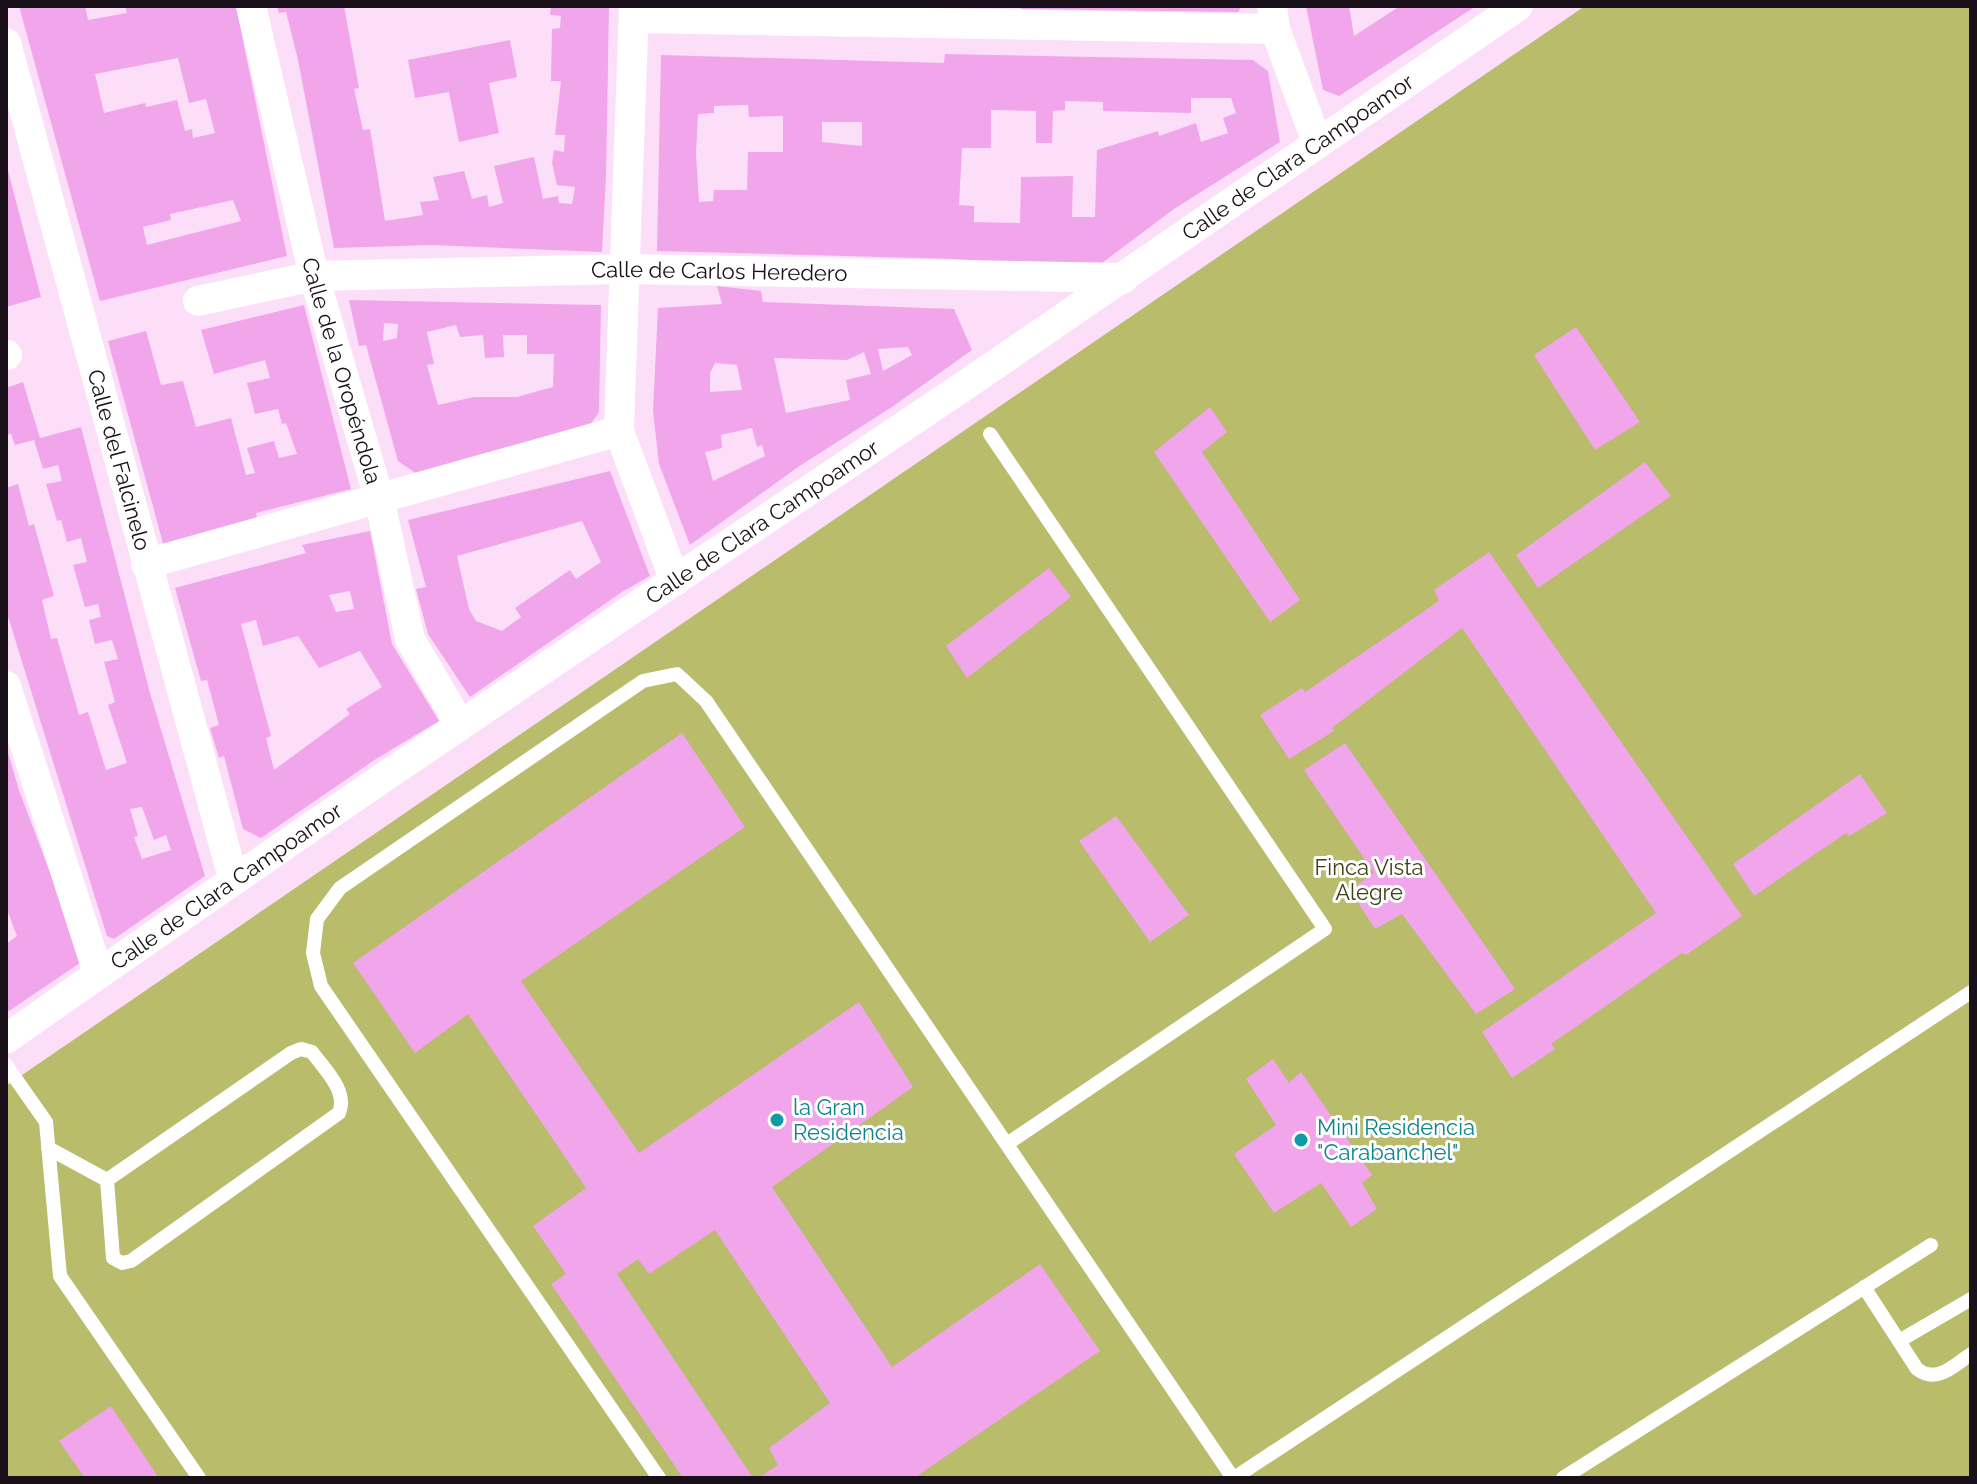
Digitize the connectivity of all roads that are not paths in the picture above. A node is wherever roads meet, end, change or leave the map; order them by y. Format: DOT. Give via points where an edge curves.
graph roads {
  1 [pos="251,6"];
  2 [pos="1518,6"];
  3 [pos="634,12"];
  4 [pos="1273,18"];
  5 [pos="6,43"];
  6 [pos="1317,142"];
  7 [pos="625,269"];
  8 [pos="314,276"];
  9 [pos="1124,278"];
  10 [pos="198,301"];
  11 [pos="619,431"];
  12 [pos="990,434"];
  13 [pos="379,498"];
  14 [pos="146,564"];
  15 [pos="675,581"];
  16 [pos="6,686"];
  17 [pos="459,723"];
  18 [pos="233,878"];
  19 [pos="98,973"];
  20 [pos="1971,992"];
  21 [pos="6,1039"];
  22 [pos="6,1065"];
  23 [pos="1007,1144"];
  24 [pos="48,1148"];
  25 [pos="107,1180"];
  26 [pos="1931,1245"];
  27 [pos="1864,1287"];
  28 [pos="1971,1299"];
  29 [pos="1899,1341"];
  30 [pos="1971,1354"];
  31 [pos="199,1478"];
  32 [pos="659,1478"];
  33 [pos="1234,1478"];
  34 [pos="1563,1478"];
  1 -- 8 [label="street, Calle de la Oropéndola"];
  2 -- 6 [label="street, Calle de Clara Campoamor"];
  3 -- 4 [label="street"];
  3 -- 7 [label="street"];
  4 -- 6 [label="street"];
  5 -- 14 [label="street, Calle del Falcinelo"];
  6 -- 9 [label="street, Calle de Clara Campoamor"];
  7 -- 8 [label="street, Calle de Carlos Heredero"];
  7 -- 9 [label="street, Calle de Carlos Heredero"];
  7 -- 11 [label="street"];
  8 -- 10 [label="street, Calle de Carlos Heredero"];
  8 -- 13 [label="street, Calle de la Oropéndola"];
  9 -- 15 [label="street, Calle de Clara Campoamor"];
  11 -- 13 [label="street"];
  11 -- 15 [label="street"];
  12 -- 23 [label="lane" via="1325,929"];
  13 -- 14 [label="street"];
  13 -- 17 [label="street, Calle de la Oropéndola" via="410,639"];
  14 -- 18 [label="street, Calle del Falcinelo"];
  15 -- 17 [label="street, Calle de Clara Campoamor"];
  16 -- 19 [label="street"];
  17 -- 18 [label="street, Calle de Clara Campoamor"];
  18 -- 19 [label="street, Calle de Clara Campoamor"];
  19 -- 21 [label="street, Calle de Clara Campoamor"];
  20 -- 33 [label="lane"];
  22 -- 24 [label="lane" via="46,1122"];
  23 -- 32 [label="lane" via="706,701 677,674 643,681 340,888 317,919 313,953 321,986"];
  23 -- 33 [label="lane"];
  24 -- 25 [label="lane"];
  24 -- 31 [label="lane" via="60,1276"];
  25 -- 25 [label="lane" via="113,1258 131,1261 339,1113 341,1093 312,1052 301,1049"];
  26 -- 27 [label="lane"];
  27 -- 29 [label="lane"];
  27 -- 34 [label="lane"];
  28 -- 29 [label="lane"];
  29 -- 30 [label="lane" via="1927,1376 1938,1375"];
}
